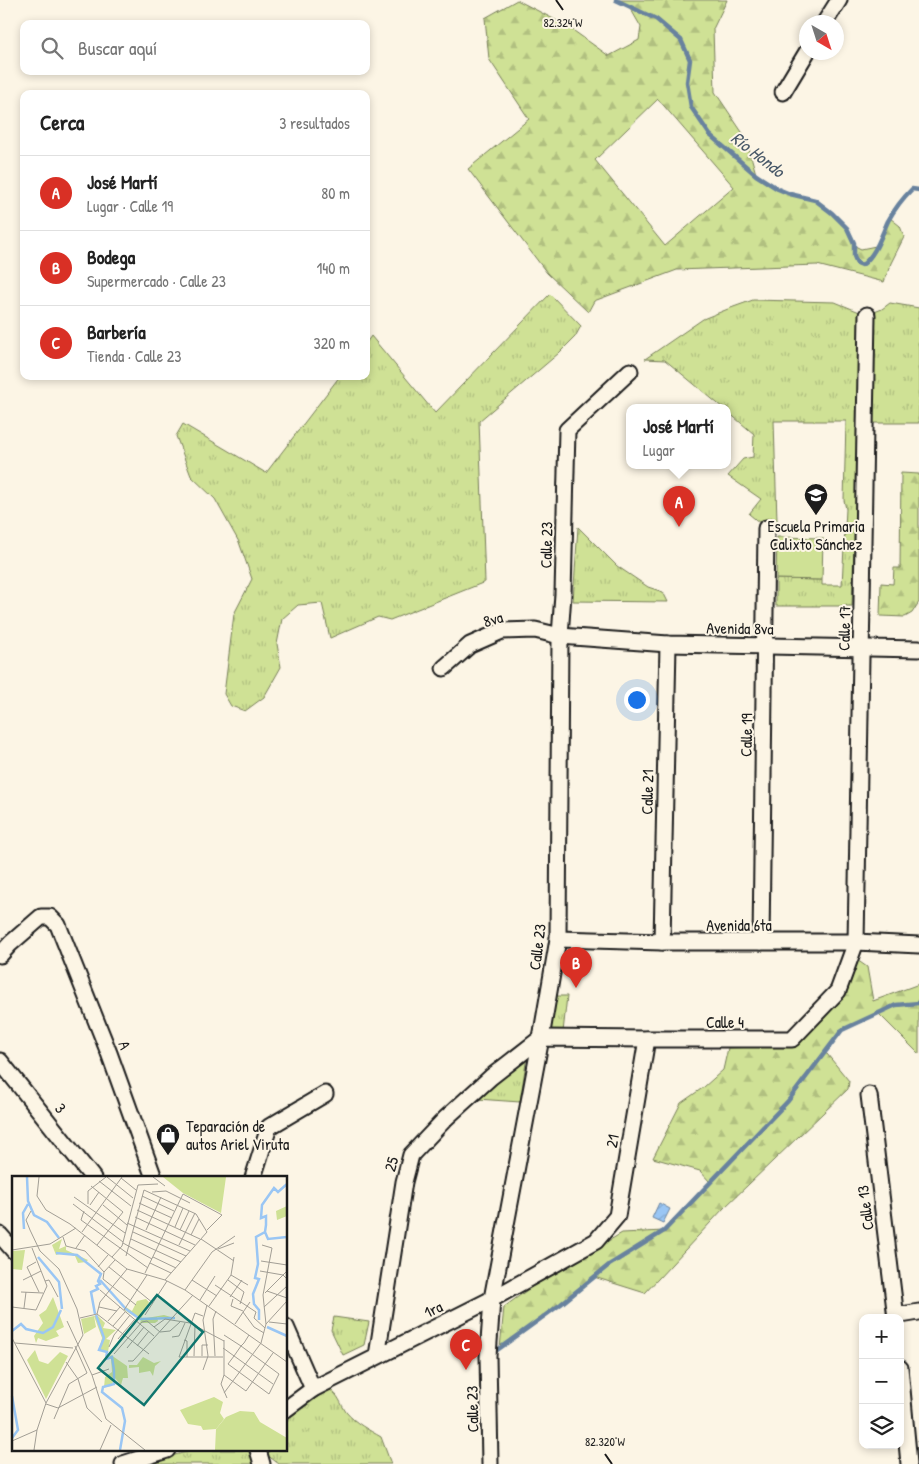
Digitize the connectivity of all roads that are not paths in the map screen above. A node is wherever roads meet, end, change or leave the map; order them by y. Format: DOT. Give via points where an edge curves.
graph roads {
  1 [pos="839,0"];
  2 [pos="829,15"];
  3 [pos="802,60"];
  4 [pos="783,92"];
  5 [pos="867,315"];
  6 [pos="630,371"];
  7 [pos="766,528"];
  8 [pos="560,636"];
  9 [pos="668,644"];
  10 [pos="765,646"];
  11 [pos="861,647"];
  12 [pos="919,649"];
  13 [pos="444,668"];
  14 [pos="558,939"];
  15 [pos="662,942"];
  16 [pos="761,942"];
  17 [pos="856,942"];
  18 [pos="919,945"];
  19 [pos="0,955"];
  20 [pos="541,1038"];
  21 [pos="647,1040"];
  22 [pos="0,1061"];
  23 [pos="324,1094"];
  24 [pos="869,1095"];
  25 [pos="91,1176"];
  26 [pos="153,1176"];
  27 [pos="254,1176"];
  28 [pos="0,1235"];
  29 [pos="596,1241"];
  30 [pos="12,1249"];
  31 [pos="492,1299"];
  32 [pos="919,1312"];
  33 [pos="895,1314"];
  34 [pos="904,1315"];
  35 [pos="288,1332"];
  36 [pos="377,1356"];
  37 [pos="313,1389"];
  38 [pos="903,1404"];
  39 [pos="288,1408"];
  40 [pos="157,1452"];
  41 [pos="123,1464"];
  42 [pos="490,1464"];
  43 [pos="909,1464"];
  1 -- 2 [label="street"];
  3 -- 4 [label="street"];
  5 -- 11 [label="street, Calle 17"];
  6 -- 8 [label="street, Calle 23" via="567,430"];
  7 -- 10 [label="street, Calle 19"];
  8 -- 9 [label="street, Avenida 8va"];
  8 -- 13 [label="street, 8va" via="535,630 502,631 470,645"];
  8 -- 14 [label="street, Calle 23"];
  9 -- 10 [label="street, Avenida 8va"];
  9 -- 15 [label="street, Calle 21"];
  10 -- 11 [label="street, Avenida 8va"];
  10 -- 16 [label="street, Calle 19"];
  11 -- 12 [label="street, Avenida 8va"];
  11 -- 17 [label="street, Calle 17"];
  14 -- 15 [label="street, Avenida 6ta"];
  14 -- 20 [label="street, Calle 23"];
  15 -- 16 [label="street, Avenida 6ta"];
  16 -- 17 [label="street, Avenida 6ta"];
  17 -- 18 [label="street, Avenida 6ta"];
  17 -- 21 [label="street, Calle 4" via="838,991 792,1039"];
  19 -- 26 [label="street, A" via="41,917 50,917 58,926 109,1052"];
  20 -- 21 [label="street, Calle 4"];
  20 -- 31 [label="street, Calle 23"];
  20 -- 36 [label="street, 25" via="491,1077 411,1155"];
  21 -- 29 [label="street, 21" via="617,1216"];
  22 -- 25 [label="street, 3"];
  23 -- 27 [label="street" via="269,1127"];
  24 -- 33 [label="street, Calle 13"];
  28 -- 30 [label="street"];
  29 -- 31 [label="street, 1ra"];
  31 -- 36 [label="street, 1ra"];
  31 -- 42 [label="street, Calle 23" via="488,1356"];
  32 -- 34 [label="street"];
  35 -- 37 [label="street"];
  36 -- 37 [label="street, 1ra"];
  37 -- 39 [label="street, 1ra"];
  38 -- 43 [label="street"];
  40 -- 41 [label="street"];
}
